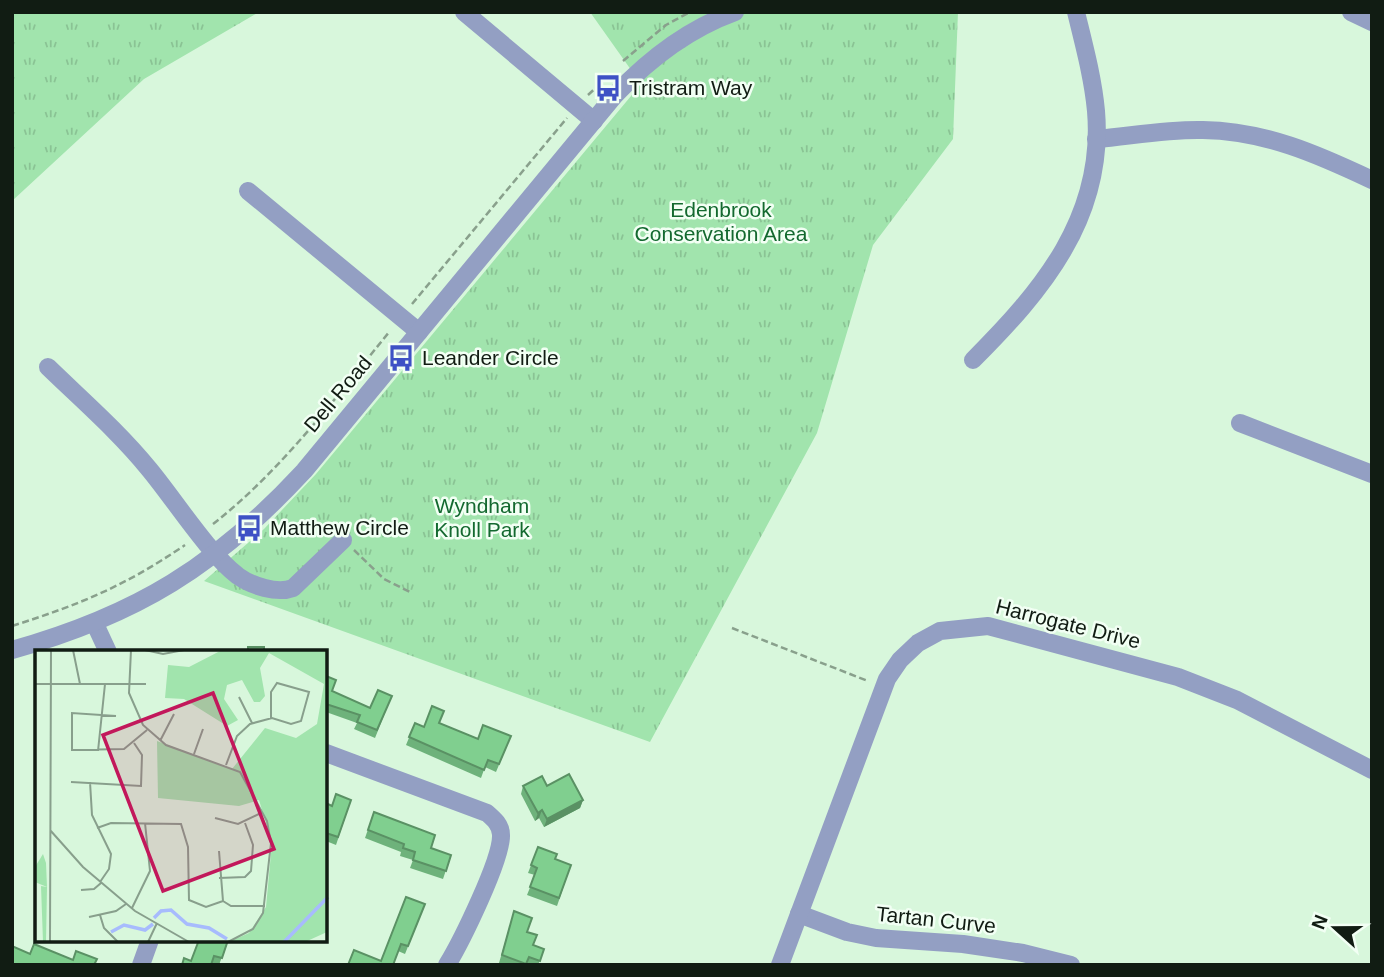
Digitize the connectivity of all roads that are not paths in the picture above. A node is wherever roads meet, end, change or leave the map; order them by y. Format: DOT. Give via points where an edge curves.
graph roads {
  1 [pos="464,12"];
  2 [pos="735,12"];
  3 [pos="1076,12"];
  4 [pos="1351,12"];
  5 [pos="1372,22"];
  6 [pos="594,121"];
  7 [pos="1096,139"];
  8 [pos="1372,180"];
  9 [pos="248,191"];
  10 [pos="419,332"];
  11 [pos="973,360"];
  12 [pos="48,367"];
  13 [pos="1240,424"];
  14 [pos="1372,474"];
  15 [pos="344,540"];
  16 [pos="216,553"];
  17 [pos="95,624"];
  18 [pos="12,650"];
  19 [pos="107,650"];
  20 [pos="327,753"];
  21 [pos="1372,770"];
  22 [pos="799,914"];
  23 [pos="149,942"];
  24 [pos="141,965"];
  25 [pos="447,965"];
  26 [pos="780,965"];
  27 [pos="1071,965"];
  1 -- 6 [label="street"];
  2 -- 6 [label="street, Dell Road" via="659,53"];
  3 -- 7 [label="street" via="1091,80"];
  4 -- 5 [label="street"];
  6 -- 10 [label="street, Dell Road"];
  7 -- 8 [label="street" via="1201,130 1247,133 1291,144"];
  7 -- 11 [label="street" via="1086,198 1071,239 1023,310"];
  9 -- 10 [label="street"];
  10 -- 16 [label="street, Dell Road" via="304,471 260,518"];
  12 -- 16 [label="street" via="118,434"];
  13 -- 14 [label="street"];
  15 -- 16 [label="street" via="286,591 242,579"];
  16 -- 17 [label="street, Dell Road" via="137,605"];
  17 -- 18 [label="street, Dell Road"];
  17 -- 19 [label="street"];
  20 -- 25 [label="street" via="487,813 497,821 502,832 500,845 475,911"];
  21 -- 22 [label="street, Harrogate Drive" via="1237,700 1178,677 988,626 940,631 918,643 884,687"];
  22 -- 26 [label="street, Harrogate Drive"];
  22 -- 27 [label="street, Tartan Curve" via="876,939 963,944"];
  23 -- 24 [label="street"];
}
